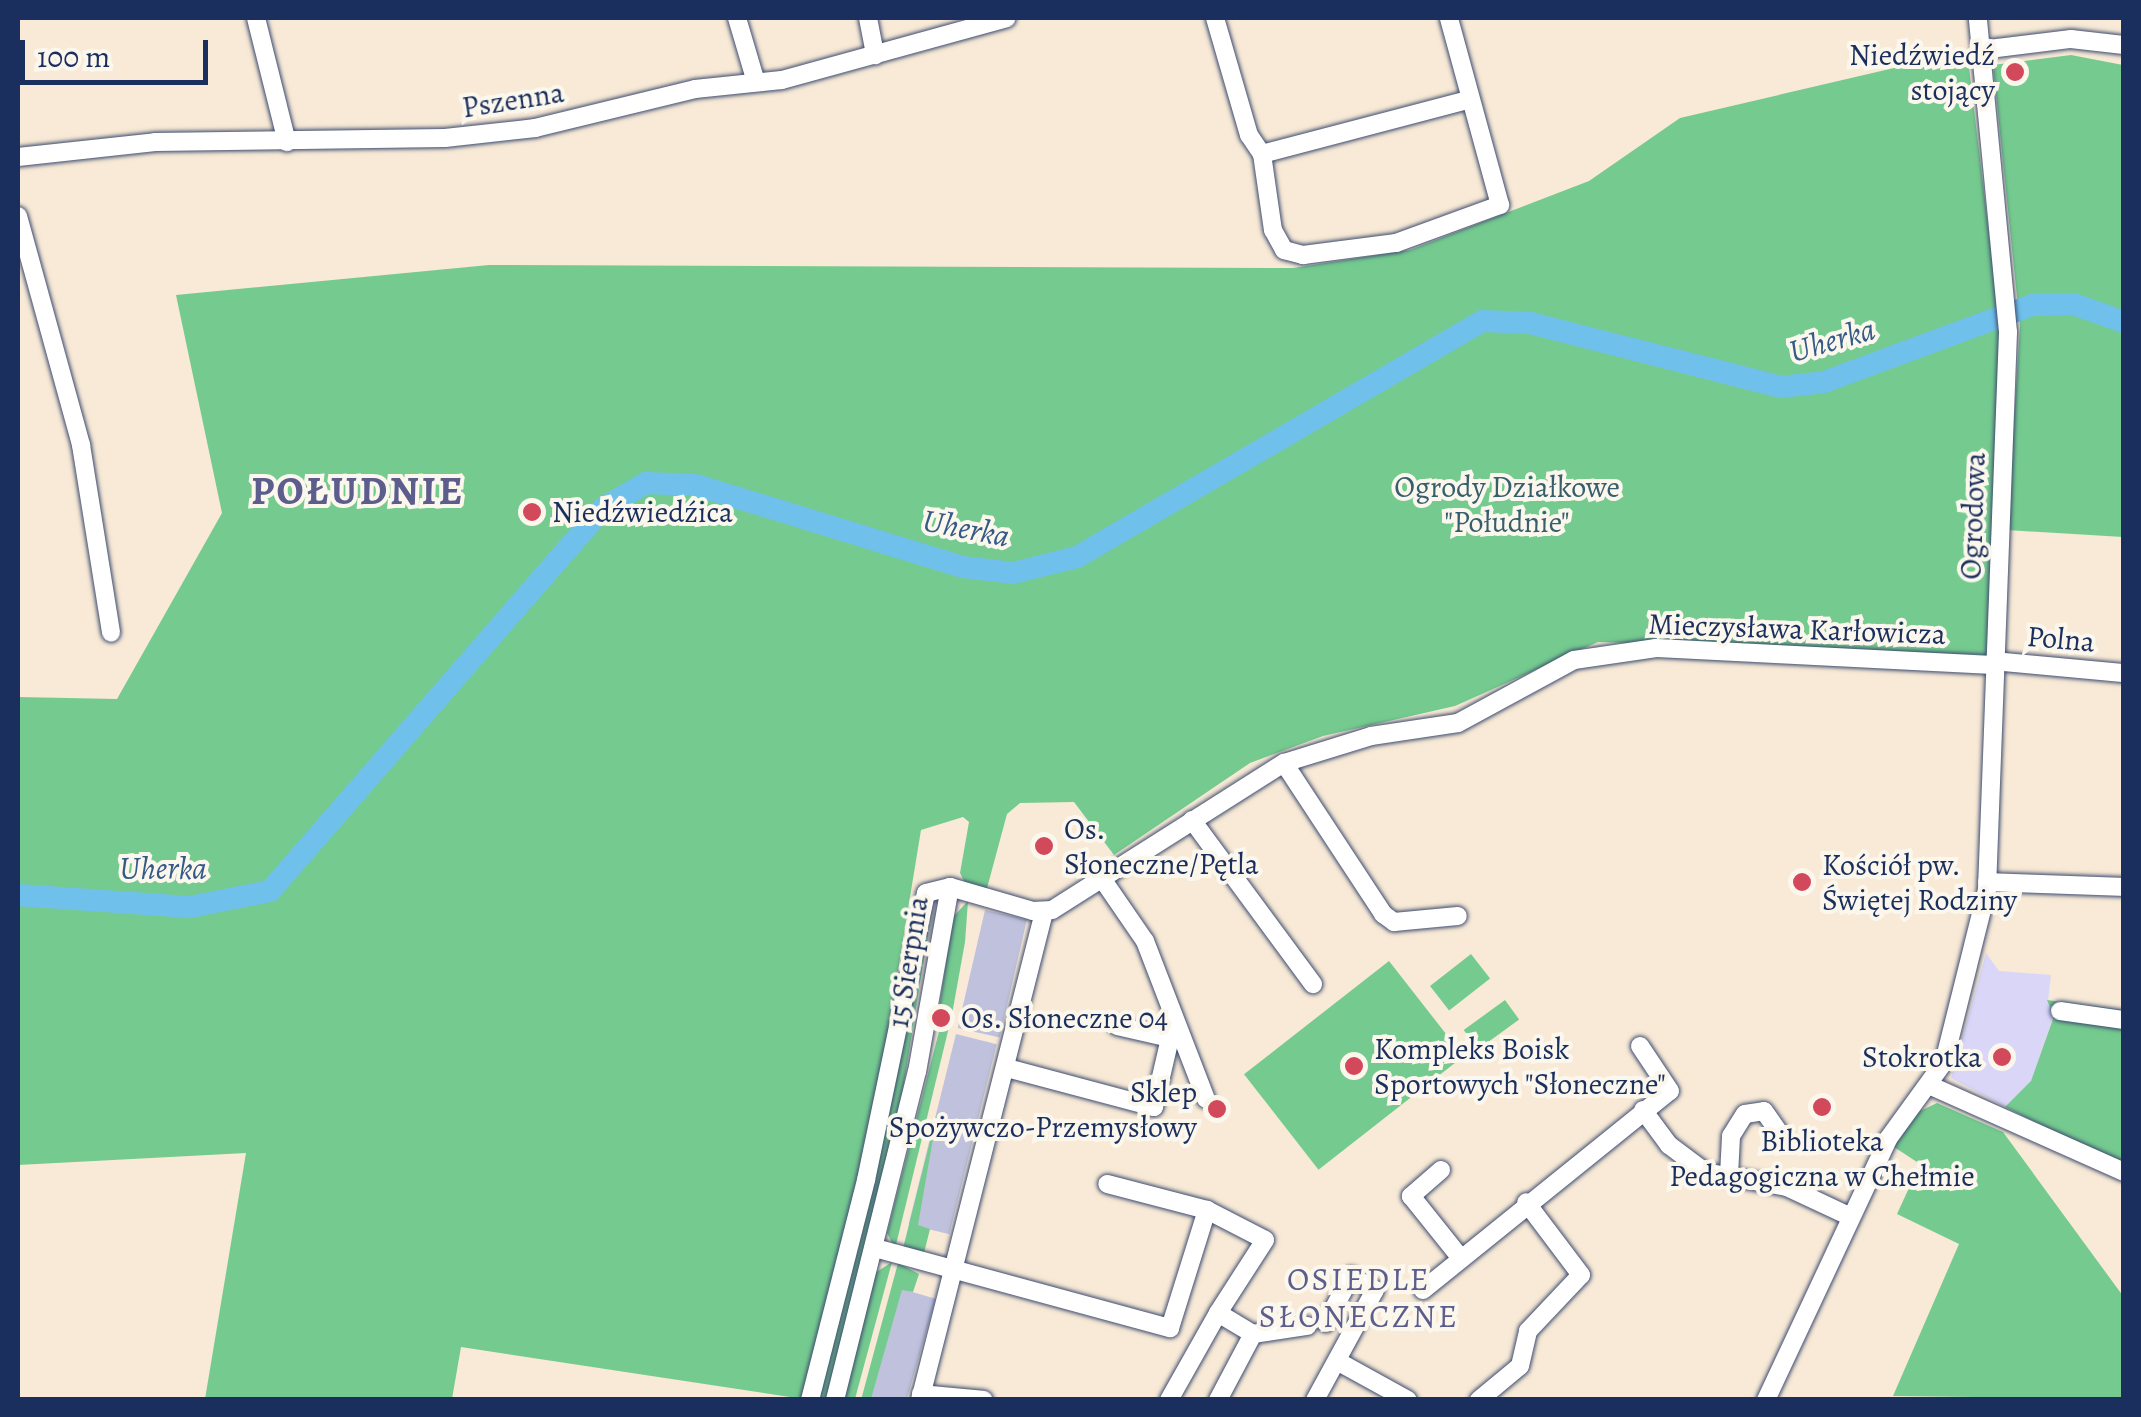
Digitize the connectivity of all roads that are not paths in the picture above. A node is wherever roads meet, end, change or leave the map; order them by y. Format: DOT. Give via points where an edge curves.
graph roads {
  1 [pos="256,18"];
  2 [pos="737,18"];
  3 [pos="868,18"];
  4 [pos="1007,18"];
  5 [pos="1215,18"];
  6 [pos="1449,18"];
  7 [pos="1978,18"];
  8 [pos="2124,45"];
  9 [pos="1981,50"];
  10 [pos="875,55"];
  11 [pos="756,82"];
  12 [pos="1468,100"];
  13 [pos="287,142"];
  14 [pos="1262,154"];
  15 [pos="18,157"];
  16 [pos="18,216"];
  17 [pos="111,632"];
  18 [pos="1994,664"];
  19 [pos="2124,673"];
  20 [pos="1284,764"];
  21 [pos="1192,820"];
  22 [pos="1103,880"];
  23 [pos="1987,882"];
  24 [pos="950,887"];
  25 [pos="2124,887"];
  26 [pos="1044,912"];
  27 [pos="1458,916"];
  28 [pos="1314,984"];
  29 [pos="2060,1011"];
  30 [pos="2124,1020"];
  31 [pos="1117,1026"];
  32 [pos="1175,1036"];
  33 [pos="1640,1046"];
  34 [pos="1007,1068"];
  35 [pos="1931,1086"];
  36 [pos="1206,1099"];
  37 [pos="1643,1110"];
  38 [pos="1784,1140"];
  39 [pos="1441,1170"];
  40 [pos="2124,1172"];
  41 [pos="1729,1174"];
  42 [pos="1106,1184"];
  43 [pos="1526,1202"];
  44 [pos="1207,1210"];
  45 [pos="1849,1216"];
  46 [pos="875,1248"];
  47 [pos="1459,1256"];
  48 [pos="957,1270"];
  49 [pos="1423,1290"];
  50 [pos="1218,1313"];
  51 [pos="1170,1328"];
  52 [pos="1253,1334"];
  53 [pos="1202,1339"];
  54 [pos="1336,1360"];
  55 [pos="921,1397"];
  56 [pos="1218,1399"];
  57 [pos="810,1400"];
  58 [pos="835,1400"];
  59 [pos="984,1400"];
  60 [pos="1169,1400"];
  61 [pos="1315,1400"];
  62 [pos="1408,1400"];
  63 [pos="1479,1400"];
  64 [pos="1766,1400"];
  1 -- 13 [label="street"];
  2 -- 11 [label="street"];
  3 -- 10 [label="street"];
  4 -- 10 [label="street, Pszenna"];
  5 -- 14 [label="street" via="1249,135"];
  6 -- 12 [label="street"];
  7 -- 9 [label="street, Ogrodowa"];
  8 -- 9 [label="street" via="2071,39"];
  9 -- 18 [label="street, Ogrodowa" via="2008,332"];
  10 -- 11 [label="street, Pszenna"];
  11 -- 13 [label="street, Pszenna" via="695,89 535,128"];
  12 -- 14 [label="street"];
  12 -- 14 [label="street" via="1500,206 1396,243 1303,255 1284,250 1274,230"];
  13 -- 15 [label="street, Pszenna" via="155,142"];
  16 -- 17 [label="street" via="82,444"];
  18 -- 19 [label="street, Polna"];
  18 -- 20 [label="street, Mieczysława Karłowicza" via="1617,651 1574,660 1458,724 1372,736"];
  18 -- 23 [label="street, Ogrodowa"];
  20 -- 21 [label="street, Mieczysława Karłowicza"];
  20 -- 27 [label="street" via="1383,914 1394,922"];
  21 -- 22 [label="street, Mieczysława Karłowicza"];
  21 -- 28 [label="street"];
  22 -- 26 [label="street, Mieczysława Karłowicza"];
  22 -- 32 [label="street" via="1145,941"];
  23 -- 25 [label="street"];
  23 -- 35 [label="street, Ogrodowa" via="1978,938"];
  24 -- 26 [label="street"];
  24 -- 46 [label="street, 15 Sierpnia" via="917,1072"];
  24 -- 57 [label="street, 15 Sierpnia" via="926,893 919,903 866,1180"];
  26 -- 34 [label="street" via="1017,997"];
  29 -- 30 [label="street"];
  31 -- 32 [label="street"];
  32 -- 34 [label="street" via="1154,1108"];
  32 -- 36 [label="street"];
  33 -- 37 [label="street" via="1670,1091"];
  34 -- 48 [label="street" via="972,1181"];
  35 -- 40 [label="street"];
  35 -- 45 [label="street" via="1888,1139"];
  37 -- 41 [label="street" via="1670,1145 1706,1172"];
  37 -- 43 [label="street"];
  38 -- 41 [label="street" via="1764,1110 1745,1114 1732,1136"];
  39 -- 47 [label="street" via="1411,1196"];
  41 -- 45 [label="street" via="1787,1187"];
  42 -- 44 [label="street"];
  43 -- 47 [label="street"];
  43 -- 63 [label="street" via="1582,1275 1528,1331 1520,1366"];
  44 -- 50 [label="street" via="1265,1240"];
  44 -- 51 [label="street"];
  45 -- 64 [label="street"];
  46 -- 48 [label="street"];
  46 -- 58 [label="street, 15 Sierpnia"];
  47 -- 49 [label="street"];
  48 -- 51 [label="street"];
  48 -- 55 [label="street"];
  50 -- 52 [label="street"];
  50 -- 53 [label="street"];
  51 -- 53 [label="street"];
  52 -- 54 [label="street" via="1316,1325 1351,1276 1375,1290"];
  52 -- 56 [label="street"];
  53 -- 60 [label="street"];
  54 -- 61 [label="street"];
  54 -- 62 [label="street"];
  55 -- 59 [label="street"];
}
